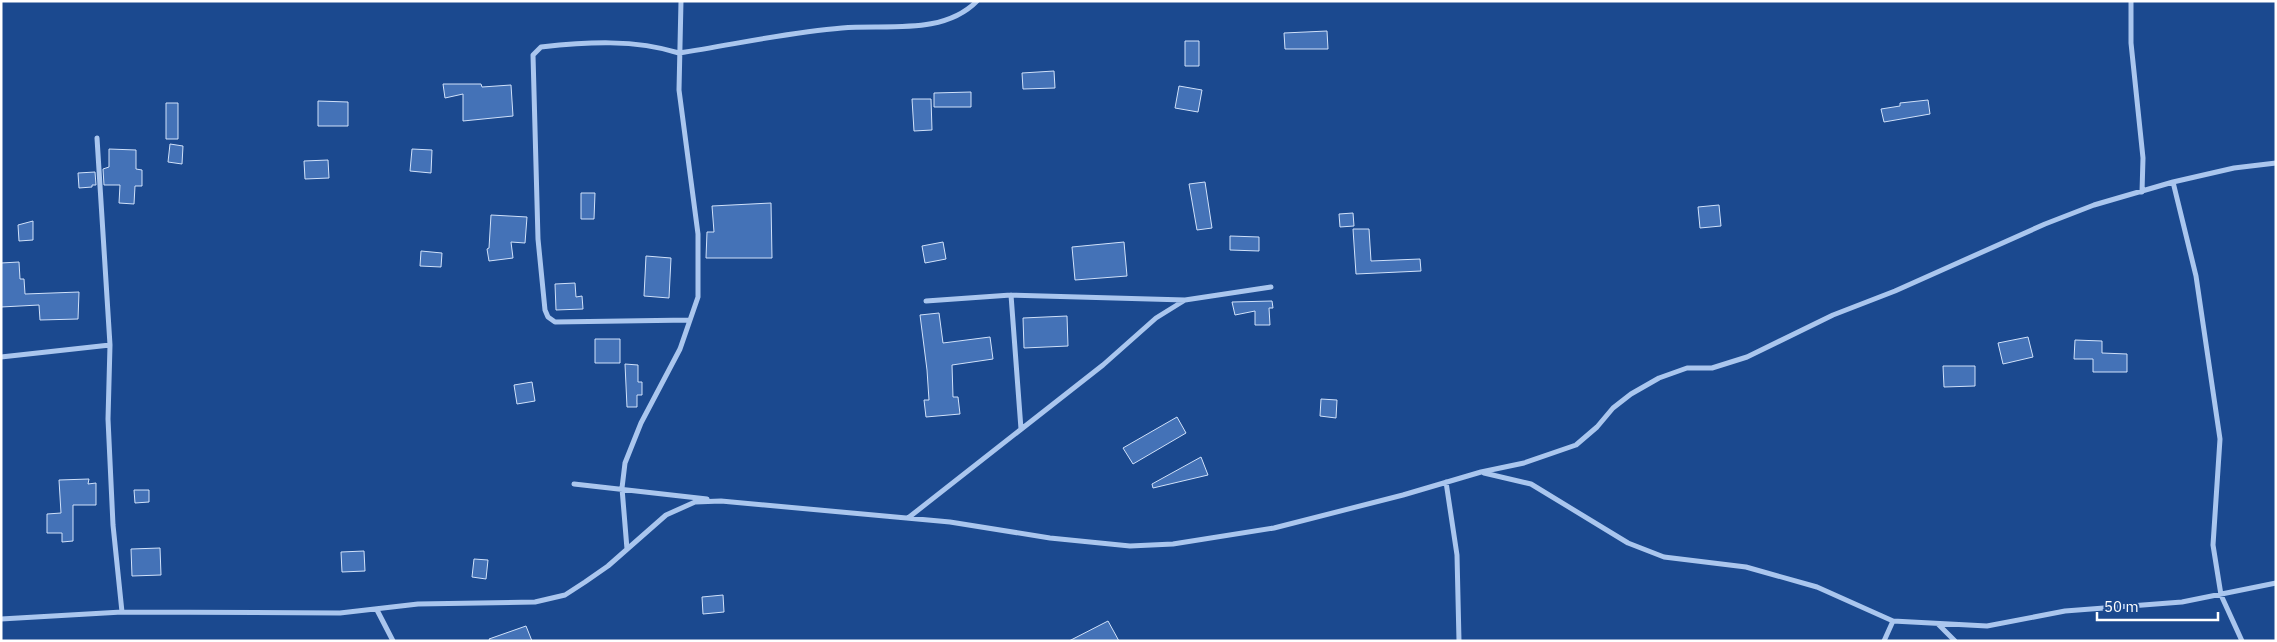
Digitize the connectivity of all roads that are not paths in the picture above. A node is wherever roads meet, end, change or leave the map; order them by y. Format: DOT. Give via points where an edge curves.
graph roads {
  1 [pos="681,1"];
  2 [pos="977,1"];
  3 [pos="2131,1"];
  4 [pos="679,53"];
  5 [pos="97,138"];
  6 [pos="2276,164"];
  7 [pos="2173,182"];
  8 [pos="2142,192"];
  9 [pos="1270,287"];
  10 [pos="1011,295"];
  11 [pos="1185,300"];
  12 [pos="926,301"];
  13 [pos="690,320"];
  14 [pos="110,345"];
  15 [pos="1,357"];
  16 [pos="1021,429"];
  17 [pos="1481,472"];
  18 [pos="1446,482"];
  19 [pos="574,484"];
  20 [pos="622,488"];
  21 [pos="721,501"];
  22 [pos="908,518"];
  23 [pos="627,549"];
  24 [pos="2276,583"];
  25 [pos="2222,595"];
  26 [pos="377,610"];
  27 [pos="122,612"];
  28 [pos="1,619"];
  29 [pos="1893,622"];
  30 [pos="1938,624"];
  31 [pos="393,641"];
  32 [pos="1459,641"];
  33 [pos="1884,641"];
  34 [pos="1955,641"];
  35 [pos="2242,641"];
  1 -- 4 [label="street"];
  2 -- 4 [label="street" via="961,16 908,27 841,28"];
  3 -- 8 [label="street" via="2131,43 2143,158"];
  4 -- 13 [label="street" via="679,90 698,234 698,296"];
  4 -- 13 [label="street" via="625,43 576,43 536,50 533,56 538,239 545,310 555,322"];
  5 -- 14 [label="street"];
  6 -- 7 [label="street" via="2234,168"];
  7 -- 8 [label="street"];
  7 -- 25 [label="street" via="2196,276 2220,439 2213,545"];
  8 -- 17 [label="street" via="2094,205 2045,224 1896,291 1833,315 1747,356 1712,368 1687,368 1659,378 1613,408 1576,445 1524,463"];
  9 -- 11 [label="street"];
  10 -- 11 [label="street"];
  10 -- 12 [label="street"];
  10 -- 16 [label="street"];
  11 -- 16 [label="street" via="1156,318 1103,365"];
  13 -- 20 [label="street" via="680,348 632,443"];
  14 -- 15 [label="street"];
  14 -- 27 [label="street" via="108,419 112,525"];
  16 -- 22 [label="street"];
  17 -- 18 [label="street"];
  17 -- 29 [label="street" via="1531,484 1628,543 1664,557 1754,569 1817,587"];
  18 -- 22 [label="street" via="1274,528 1173,544 1121,546"];
  18 -- 32 [label="street" via="1457,554"];
  19 -- 20 [label="street"];
  20 -- 21 [label="street"];
  20 -- 23 [label="street"];
  21 -- 22 [label="street"];
  21 -- 23 [label="street" via="695,502 666,515"];
  23 -- 26 [label="street" via="565,595 535,602 418,604"];
  24 -- 25 [label="street"];
  25 -- 30 [label="street" via="2182,602 2065,611 1987,626"];
  25 -- 35 [label="street"];
  26 -- 27 [label="street" via="340,613"];
  26 -- 31 [label="street"];
  27 -- 28 [label="street"];
  29 -- 30 [label="street"];
  29 -- 33 [label="street"];
  30 -- 34 [label="street"];
}
